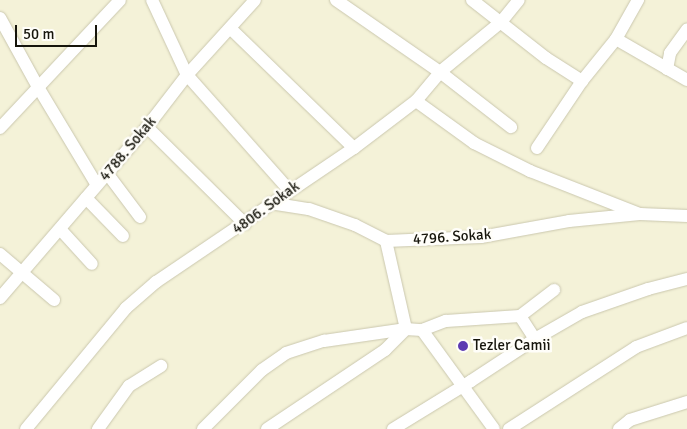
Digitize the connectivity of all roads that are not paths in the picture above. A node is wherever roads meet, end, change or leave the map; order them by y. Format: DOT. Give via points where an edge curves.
graph roads {
  1 [pos="120,0"];
  2 [pos="152,0"];
  3 [pos="255,0"];
  4 [pos="472,0"];
  5 [pos="519,0"];
  6 [pos="638,0"];
  7 [pos="345,2"];
  8 [pos="0,18"];
  9 [pos="501,22"];
  10 [pos="231,29"];
  11 [pos="687,30"];
  12 [pos="616,39"];
  13 [pos="667,69"];
  14 [pos="440,72"];
  15 [pos="187,75"];
  16 [pos="687,80"];
  17 [pos="582,81"];
  18 [pos="38,87"];
  19 [pos="416,101"];
  20 [pos="511,127"];
  21 [pos="0,128"];
  22 [pos="147,128"];
  23 [pos="354,148"];
  24 [pos="537,148"];
  25 [pos="107,173"];
  26 [pos="97,185"];
  27 [pos="288,190"];
  28 [pos="86,198"];
  29 [pos="270,203"];
  30 [pos="640,214"];
  31 [pos="687,216"];
  32 [pos="140,218"];
  33 [pos="245,224"];
  34 [pos="60,229"];
  35 [pos="123,236"];
  36 [pos="386,241"];
  37 [pos="0,254"];
  38 [pos="92,264"];
  39 [pos="22,272"];
  40 [pos="687,279"];
  41 [pos="554,290"];
  42 [pos="0,298"];
  43 [pos="54,300"];
  44 [pos="520,316"];
  45 [pos="687,328"];
  46 [pos="406,330"];
  47 [pos="422,330"];
  48 [pos="535,339"];
  49 [pos="161,366"];
  50 [pos="461,386"];
  51 [pos="687,402"];
  52 [pos="26,429"];
  53 [pos="98,429"];
  54 [pos="203,429"];
  55 [pos="267,429"];
  56 [pos="393,429"];
  57 [pos="494,429"];
  58 [pos="509,429"];
  59 [pos="619,429"];
  1 -- 18 [label="street"];
  2 -- 15 [label="street"];
  3 -- 10 [label="street, 4788. Sokak"];
  4 -- 9 [label="street"];
  5 -- 9 [label="street, 4806. Sokak"];
  6 -- 12 [label="street"];
  7 -- 14 [label="street"];
  8 -- 18 [label="street"];
  9 -- 14 [label="street, 4806. Sokak"];
  9 -- 17 [label="street" via="546,58"];
  10 -- 15 [label="street, 4788. Sokak"];
  10 -- 23 [label="street"];
  11 -- 13 [label="street" via="670,53"];
  12 -- 13 [label="street"];
  12 -- 17 [label="street"];
  13 -- 16 [label="street"];
  14 -- 19 [label="street, 4806. Sokak"];
  14 -- 20 [label="street"];
  15 -- 22 [label="street, 4788. Sokak"];
  15 -- 27 [label="street"];
  17 -- 24 [label="street"];
  18 -- 21 [label="street"];
  18 -- 26 [label="street"];
  19 -- 23 [label="street, 4806. Sokak"];
  19 -- 30 [label="street" via="474,143 530,171"];
  22 -- 25 [label="street, 4788. Sokak"];
  22 -- 33 [label="street"];
  23 -- 27 [label="street, 4806. Sokak"];
  25 -- 26 [label="street, 4788. Sokak"];
  25 -- 32 [label="street"];
  26 -- 28 [label="street, 4788. Sokak"];
  27 -- 29 [label="street, 4806. Sokak"];
  28 -- 34 [label="street, 4788. Sokak"];
  28 -- 35 [label="street"];
  29 -- 33 [label="street, 4806. Sokak"];
  29 -- 36 [label="street, 4796. Sokak" via="309,209 355,225"];
  30 -- 31 [label="street"];
  30 -- 36 [label="street, 4796. Sokak" via="569,221 480,237"];
  33 -- 52 [label="street, 4806. Sokak" via="156,282 126,308"];
  34 -- 38 [label="street"];
  34 -- 39 [label="street, 4788. Sokak"];
  36 -- 46 [label="street"];
  37 -- 39 [label="street"];
  39 -- 42 [label="street, 4788. Sokak"];
  39 -- 43 [label="street"];
  40 -- 48 [label="street" via="582,312"];
  41 -- 44 [label="street"];
  44 -- 47 [label="street" via="446,322"];
  44 -- 48 [label="street"];
  45 -- 58 [label="street" via="636,347"];
  46 -- 47 [label="street"];
  46 -- 54 [label="street" via="324,341 286,353 262,370"];
  46 -- 55 [label="street" via="385,350"];
  47 -- 50 [label="street"];
  48 -- 50 [label="street"];
  49 -- 53 [label="street" via="129,386"];
  50 -- 56 [label="street"];
  50 -- 57 [label="street"];
  51 -- 59 [label="street" via="630,420"];
}
